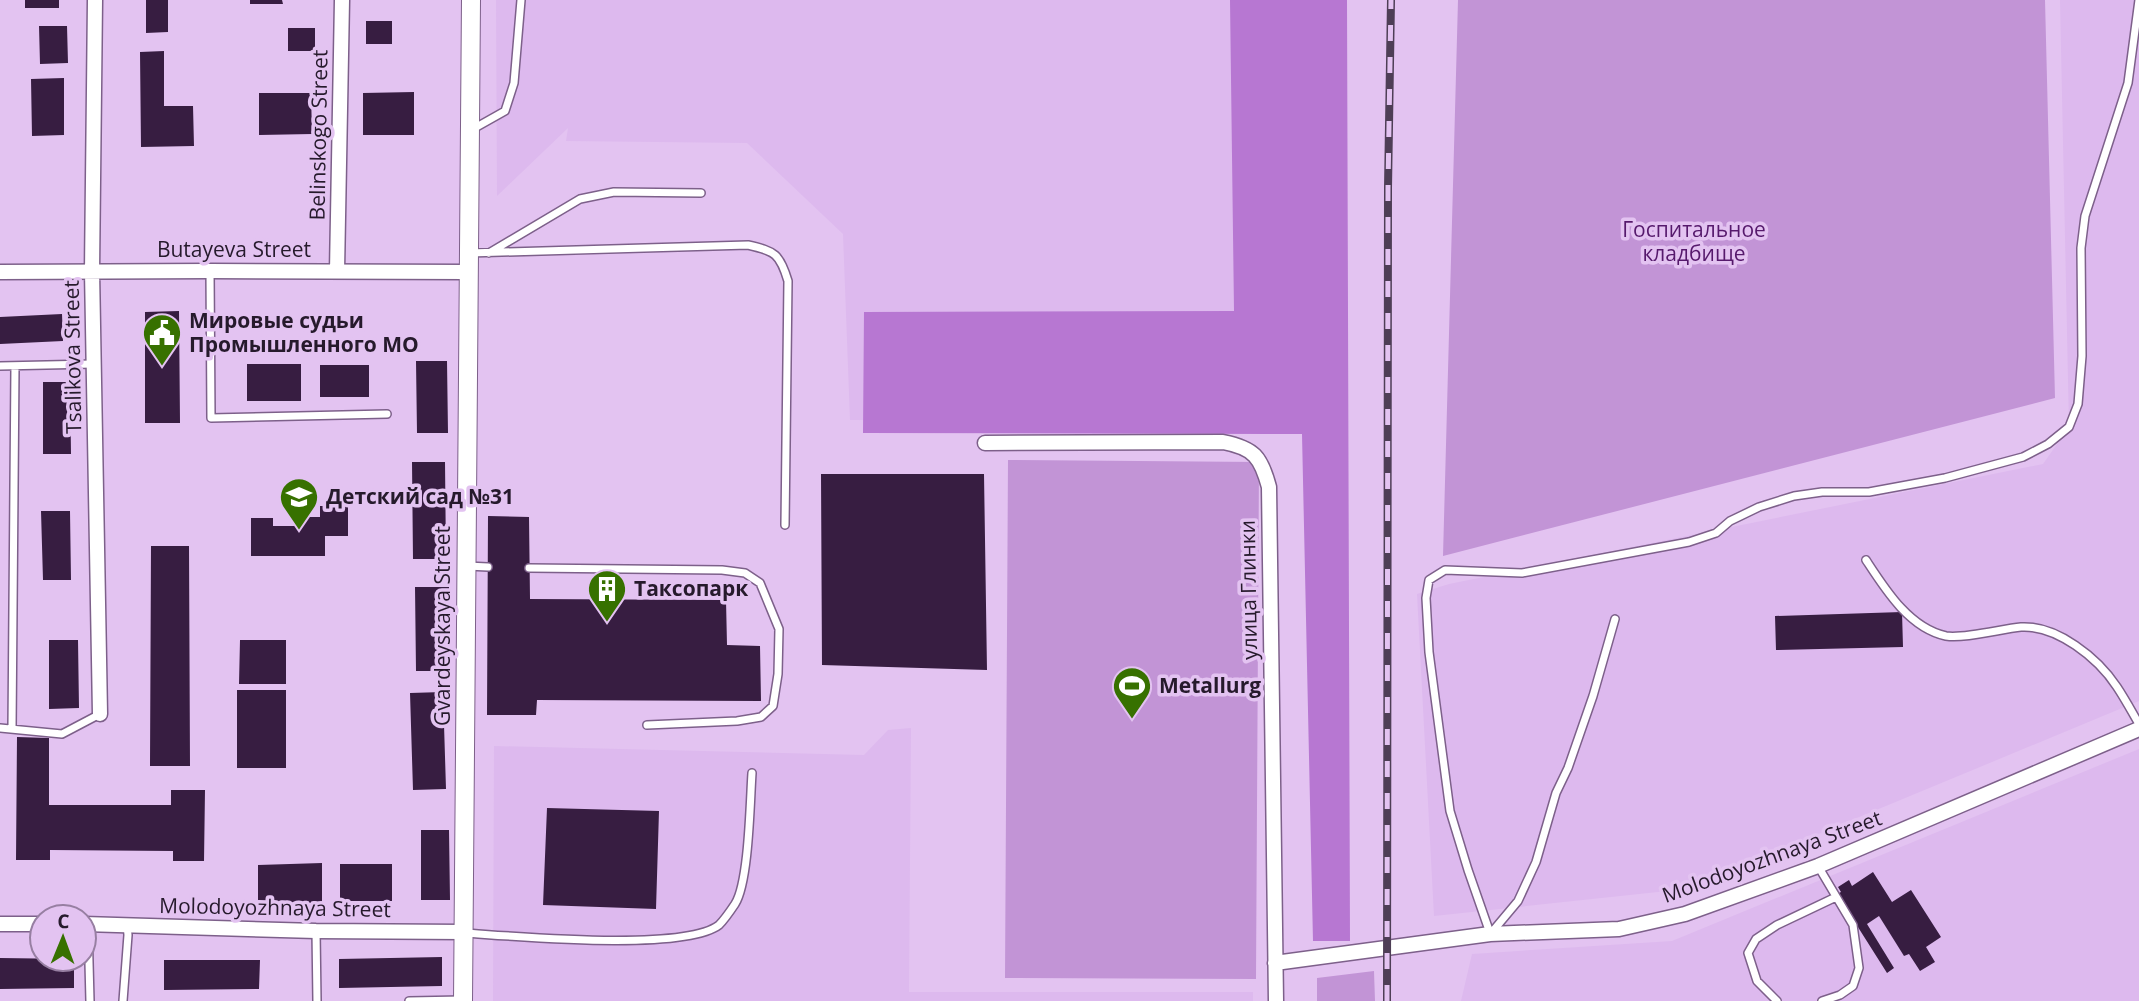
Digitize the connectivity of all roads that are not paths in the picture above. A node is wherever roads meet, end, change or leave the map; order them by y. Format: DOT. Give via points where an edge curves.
graph roads {
  1 [pos="95,0"];
  2 [pos="342,0"];
  3 [pos="471,0"];
  4 [pos="521,0"];
  5 [pos="2139,0"];
  6 [pos="469,131"];
  7 [pos="701,193"];
  8 [pos="468,253"];
  9 [pos="489,253"];
  10 [pos="92,271"];
  11 [pos="210,271"];
  12 [pos="337,271"];
  13 [pos="0,272"];
  14 [pos="467,272"];
  15 [pos="94,364"];
  16 [pos="0,366"];
  17 [pos="15,366"];
  18 [pos="387,414"];
  19 [pos="985,443"];
  20 [pos="785,525"];
  21 [pos="1866,560"];
  22 [pos="466,566"];
  23 [pos="488,567"];
  24 [pos="529,568"];
  25 [pos="1615,619"];
  26 [pos="100,714"];
  27 [pos="647,725"];
  28 [pos="2139,726"];
  29 [pos="0,728"];
  30 [pos="12,729"];
  31 [pos="752,773"];
  32 [pos="1818,866"];
  33 [pos="1836,897"];
  34 [pos="0,924"];
  35 [pos="28,924"];
  36 [pos="98,924"];
  37 [pos="127,925"];
  38 [pos="316,931"];
  39 [pos="464,932"];
  40 [pos="1490,934"];
  41 [pos="1275,963"];
  42 [pos="89,973"];
  43 [pos="1842,998"];
  44 [pos="463,1000"];
  45 [pos="90,1001"];
  46 [pos="123,1001"];
  47 [pos="317,1001"];
  48 [pos="409,1001"];
  49 [pos="1276,1001"];
  50 [pos="1777,1001"];
  51 [pos="1822,1001"];
  1 -- 10 [label="street, Tsalikova Street"];
  2 -- 12 [label="street, Belinskogo Street"];
  3 -- 6 [label="street, Gvardeyskaya Street"];
  4 -- 6 [label="lane" via="514,83 505,111"];
  5 -- 40 [label="lane" via="2127,83 2085,216 2078,404 2068,427 2048,444 2023,457 1945,478 1869,492 1794,496 1759,507 1716,533 1689,542 1522,573 1446,570 1429,580 1429,652 1450,811"];
  6 -- 8 [label="street, Gvardeyskaya Street"];
  7 -- 9 [label="lane" via="614,192 580,199"];
  8 -- 9 [label="lane"];
  8 -- 14 [label="street, Gvardeyskaya Street"];
  9 -- 20 [label="lane" via="748,245 770,250 782,260 788,281"];
  10 -- 11 [label="street, Butayeva Street"];
  10 -- 13 [label="street, Butayeva Street"];
  10 -- 15 [label="street, Tsalikova Street"];
  11 -- 12 [label="street, Butayeva Street"];
  11 -- 18 [label="lane" via="211,418"];
  12 -- 14 [label="street, Butayeva Street"];
  14 -- 22 [label="street, Gvardeyskaya Street"];
  15 -- 17 [label="lane"];
  15 -- 26 [label="street, Tsalikova Street"];
  16 -- 17 [label="lane"];
  17 -- 30 [label="lane"];
  19 -- 41 [label="street, улица Глинки" via="1223,442 1241,446 1264,466 1269,486"];
  21 -- 28 [label="lane" via="1889,594 1921,625 1947,636 2023,627 2056,633 2081,649 2116,685"];
  22 -- 23 [label="lane"];
  22 -- 39 [label="street, Gvardeyskaya Street"];
  24 -- 27 [label="lane" via="722,570 745,573 760,583 779,629 773,706 761,717 737,722"];
  25 -- 40 [label="lane" via="1536,862 1518,901"];
  26 -- 30 [label="lane" via="62,734"];
  28 -- 32 [label="street, Molodoyozhnaya Street"];
  29 -- 30 [label="lane"];
  31 -- 39 [label="lane" via="745,869 737,902 718,926 652,940"];
  32 -- 33 [label="lane"];
  32 -- 40 [label="street, Molodoyozhnaya Street" via="1659,921 1619,929"];
  33 -- 43 [label="lane" via="1853,925 1859,968 1853,986"];
  33 -- 50 [label="lane" via="1777,925 1756,939 1748,953 1757,981"];
  34 -- 35 [label="street"];
  36 -- 37 [label="street, Molodoyozhnaya Street"];
  37 -- 38 [label="street, Molodoyozhnaya Street"];
  37 -- 46 [label="lane"];
  38 -- 39 [label="street, Molodoyozhnaya Street"];
  38 -- 47 [label="lane"];
  39 -- 44 [label="street, Gvardeyskaya Street"];
  40 -- 41 [label="street, Molodoyozhnaya Street"];
  41 -- 49 [label="street, улица Глинки"];
  42 -- 45 [label="lane"];
  43 -- 51 [label="lane"];
  44 -- 48 [label="lane"];
}
